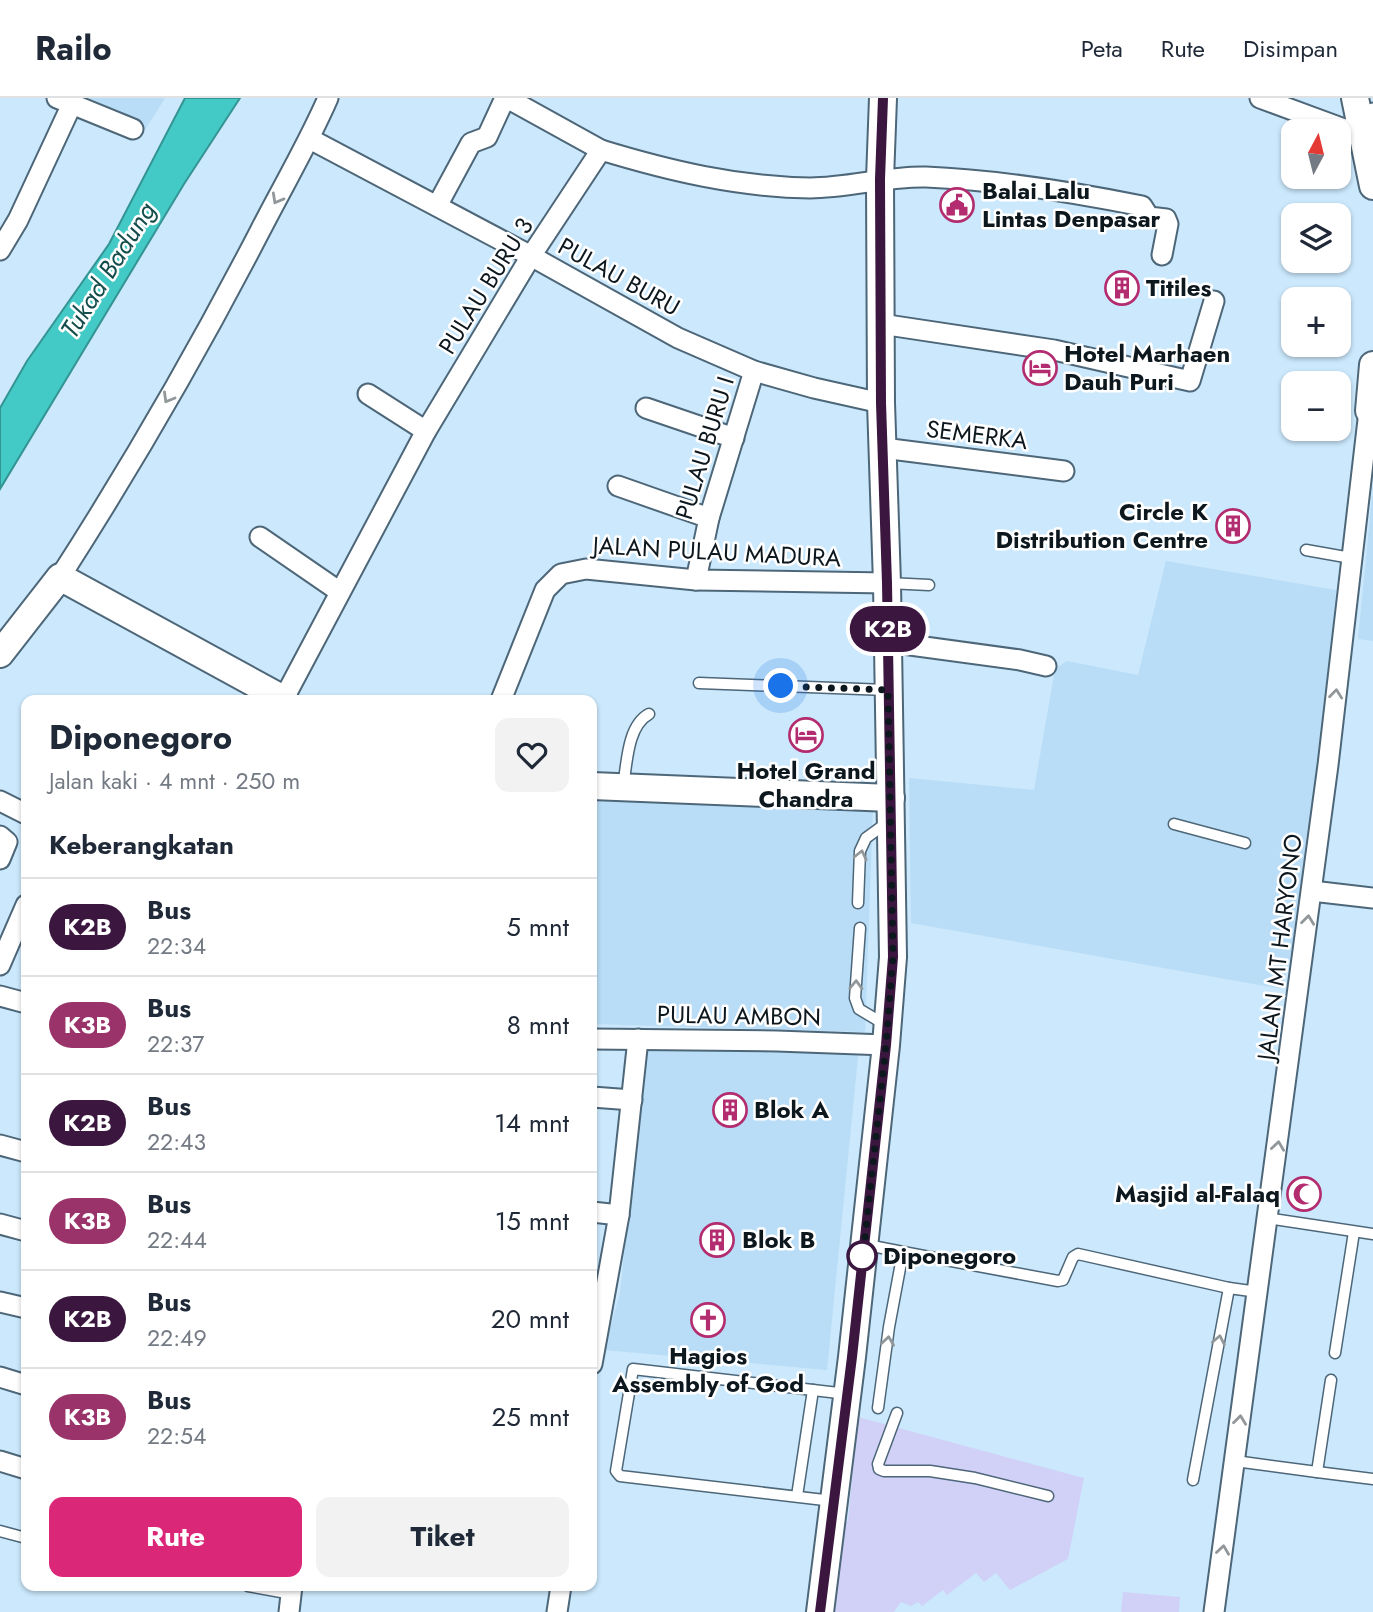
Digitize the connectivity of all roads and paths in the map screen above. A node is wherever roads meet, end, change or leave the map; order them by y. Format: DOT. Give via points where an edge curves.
graph roads {
  1 [pos="328,98"];
  2 [pos="506,98"];
  3 [pos="883,98"];
  4 [pos="1260,98"];
  5 [pos="1355,98"];
  6 [pos="65,101"];
  7 [pos="1368,124"];
  8 [pos="133,129"];
  9 [pos="310,139"];
  10 [pos="601,150"];
  11 [pos="880,179"];
  12 [pos="1373,186"];
  13 [pos="437,206"];
  14 [pos="0,250"];
  15 [pos="1162,255"];
  16 [pos="531,256"];
  17 [pos="1214,302"];
  18 [pos="881,324"];
  19 [pos="1373,365"];
  20 [pos="754,371"];
  21 [pos="368,394"];
  22 [pos="881,403"];
  23 [pos="646,408"];
  24 [pos="1371,412"];
  25 [pos="426,431"];
  26 [pos="734,438"];
  27 [pos="883,448"];
  28 [pos="1064,471"];
  29 [pos="618,486"];
  30 [pos="709,518"];
  31 [pos="260,537"];
  32 [pos="1306,550"];
  33 [pos="1351,558"];
  34 [pos="60,577"];
  35 [pos="696,580"];
  36 [pos="887,583"];
  37 [pos="929,585"];
  38 [pos="341,592"];
  39 [pos="888,642"];
  40 [pos="0,654"];
  41 [pos="1045,666"];
  42 [pos="699,683"];
  43 [pos="888,690"];
  44 [pos="275,695"];
  45 [pos="287,695"];
  46 [pos="503,695"];
  47 [pos="649,714"];
  48 [pos="597,786"];
  49 [pos="622,787"];
  50 [pos="0,801"];
  51 [pos="891,808"];
  52 [pos="21,812"];
  53 [pos="1174,824"];
  54 [pos="0,836"];
  55 [pos="1245,843"];
  56 [pos="0,859"];
  57 [pos="1312,891"];
  58 [pos="1373,898"];
  59 [pos="858,904"];
  60 [pos="21,917"];
  61 [pos="860,928"];
  62 [pos="0,965"];
  63 [pos="0,996"];
  64 [pos="21,1002"];
  65 [pos="886,1036"];
  66 [pos="597,1039"];
  67 [pos="639,1039"];
  68 [pos="597,1097"];
  69 [pos="632,1100"];
  70 [pos="0,1145"];
  71 [pos="21,1151"];
  72 [pos="597,1213"];
  73 [pos="619,1215"];
  74 [pos="1267,1219"];
  75 [pos="0,1224"];
  76 [pos="21,1230"];
  77 [pos="1354,1232"];
  78 [pos="1373,1234"];
  79 [pos="864,1244"];
  80 [pos="903,1252"];
  81 [pos="1229,1288"];
  82 [pos="1258,1292"];
  83 [pos="0,1302"];
  84 [pos="21,1307"];
  85 [pos="597,1336"];
  86 [pos="1335,1353"];
  87 [pos="0,1377"];
  88 [pos="1331,1380"];
  89 [pos="21,1383"];
  90 [pos="813,1390"];
  91 [pos="847,1394"];
  92 [pos="878,1409"];
  93 [pos="897,1413"];
  94 [pos="0,1461"];
  95 [pos="1236,1461"];
  96 [pos="21,1467"];
  97 [pos="1317,1472"];
  98 [pos="1373,1479"];
  99 [pos="1193,1480"];
  100 [pos="797,1496"];
  101 [pos="1048,1496"];
  102 [pos="835,1501"];
  103 [pos="0,1531"];
  104 [pos="21,1537"];
  105 [pos="268,1591"];
  106 [pos="560,1591"];
  107 [pos="291,1597"];
  108 [pos="557,1612"];
  109 [pos="820,1612"];
  110 [pos="1214,1612"];
  1 -- 9 [label="street"];
  2 -- 10 [label="street"];
  2 -- 13 [label="street" via="487,137 471,144"];
  3 -- 11 [label="main road"];
  4 -- 7 [label="street"];
  5 -- 7 [label="main road"];
  6 -- 8 [label="street"];
  6 -- 14 [label="street" via="18,220"];
  7 -- 12 [label="main road"];
  9 -- 13 [label="street, PULAU BURU"];
  9 -- 34 [label="street, one-way" via="127,470"];
  10 -- 11 [label="street" via="719,181 810,188"];
  10 -- 16 [label="street, PULAU BURU 3"];
  11 -- 15 [label="street" via="925,177 1142,206 1146,216 1168,221"];
  11 -- 18 [label="main road"];
  13 -- 16 [label="street, PULAU BURU"];
  16 -- 20 [label="street, PULAU BURU" via="678,338"];
  16 -- 25 [label="street, PULAU BURU 3"];
  17 -- 18 [label="street" via="1191,381 1054,350"];
  18 -- 22 [label="main road"];
  19 -- 24 [label="main road"];
  20 -- 22 [label="street, PULAU BURU"];
  20 -- 26 [label="street, PULAU BURU I"];
  21 -- 25 [label="street"];
  22 -- 27 [label="main road"];
  23 -- 26 [label="street"];
  24 -- 33 [label="street, JALAN MT HARYONO"];
  25 -- 38 [label="street, PULAU BURU 3"];
  26 -- 30 [label="street, PULAU BURU I"];
  27 -- 28 [label="street, SEMERKA"];
  27 -- 36 [label="main road"];
  29 -- 30 [label="street"];
  30 -- 35 [label="street, PULAU BURU I"];
  31 -- 38 [label="street"];
  32 -- 33 [label="lane"];
  57 -- 33 [label="street, JALAN MT HARYONO, one-way"];
  34 -- 40 [label="main road"];
  34 -- 44 [label="main road"];
  35 -- 36 [label="street, JALAN PULAU MADURA"];
  35 -- 46 [label="street, JALAN PULAU MADURA" via="586,569 561,574 545,590"];
  36 -- 37 [label="lane"];
  36 -- 39 [label="main road"];
  38 -- 45 [label="street, PULAU BURU 3"];
  39 -- 41 [label="street"];
  39 -- 43 [label="main road"];
  42 -- 43 [label="lane"];
  43 -- 51 [label="main road"];
  47 -- 49 [label="lane" via="634,729"];
  48 -- 49 [label="main road"];
  49 -- 51 [label="main road"];
  50 -- 52 [label="street"];
  59 -- 51 [label="lane, one-way" via="860,851"];
  51 -- 65 [label="main road" via="893,957"];
  53 -- 55 [label="lane"];
  54 -- 56 [label="street" via="7,842"];
  57 -- 58 [label="street"];
  74 -- 57 [label="street, JALAN MT HARYONO, one-way"];
  60 -- 62 [label="street"];
  65 -- 61 [label="lane, one-way" via="859,1009 855,998"];
  63 -- 64 [label="street"];
  65 -- 67 [label="street, PULAU AMBON"];
  65 -- 79 [label="main road"];
  66 -- 67 [label="street, PULAU AMBON"];
  67 -- 69 [label="street"];
  68 -- 69 [label="street"];
  69 -- 73 [label="street"];
  70 -- 71 [label="street"];
  72 -- 73 [label="street"];
  73 -- 85 [label="street"];
  74 -- 77 [label="lane"];
  74 -- 82 [label="street, JALAN MT HARYONO"];
  75 -- 76 [label="street"];
  77 -- 78 [label="lane"];
  77 -- 86 [label="lane"];
  79 -- 80 [label="lane"];
  79 -- 91 [label="main road"];
  80 -- 81 [label="lane" via="1058,1281 1078,1254"];
  92 -- 80 [label="lane, one-way"];
  81 -- 82 [label="lane"];
  99 -- 81 [label="lane, one-way"];
  95 -- 82 [label="street, JALAN MT HARYONO, one-way"];
  83 -- 84 [label="street"];
  87 -- 89 [label="street"];
  88 -- 97 [label="lane"];
  90 -- 91 [label="lane"];
  90 -- 100 [label="lane"];
  90 -- 100 [label="lane" via="638,1368 631,1370 629,1382 618,1476"];
  91 -- 102 [label="main road"];
  93 -- 101 [label="lane" via="879,1469 975,1478"];
  94 -- 96 [label="street"];
  95 -- 97 [label="lane"];
  110 -- 95 [label="street, JALAN MT HARYONO, one-way"];
  97 -- 98 [label="lane"];
  100 -- 102 [label="lane"];
  102 -- 109 [label="main road"];
  103 -- 104 [label="lane"];
  105 -- 107 [label="lane"];
  106 -- 108 [label="street"];
}
